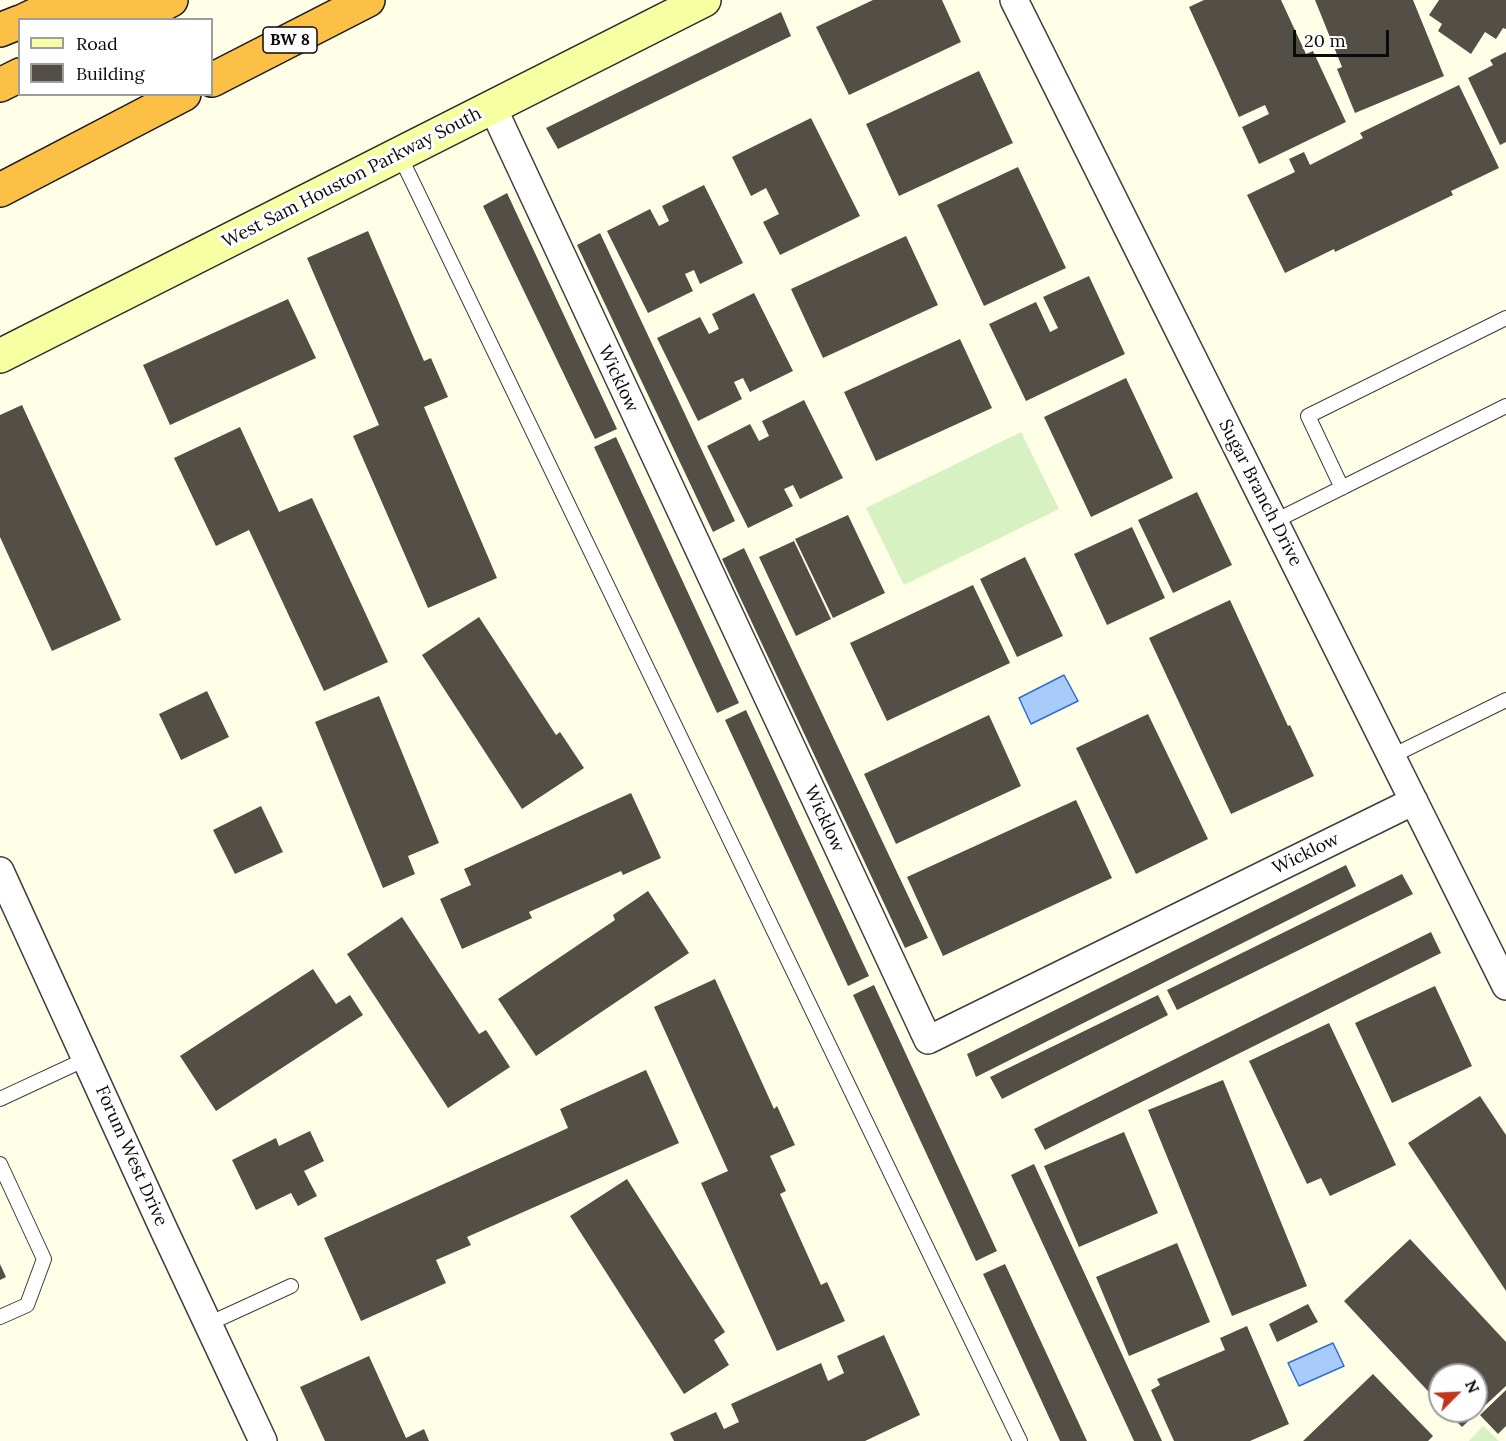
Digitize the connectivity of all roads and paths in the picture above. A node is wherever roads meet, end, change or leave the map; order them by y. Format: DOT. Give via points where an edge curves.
graph roads {
  1 [pos="128,0"];
  2 [pos="171,0"];
  3 [pos="368,0"];
  4 [pos="704,0"];
  5 [pos="1014,0"];
  6 [pos="29,18"];
  7 [pos="136,18"];
  8 [pos="18,23"];
  9 [pos="0,30"];
  10 [pos="18,76"];
  11 [pos="213,79"];
  12 [pos="0,85"];
  13 [pos="180,96"];
  14 [pos="492,106"];
  15 [pos="399,154"];
  16 [pos="9,185"];
  17 [pos="0,211"];
  18 [pos="1506,318"];
  19 [pos="0,356"];
  20 [pos="1506,405"];
  21 [pos="1342,488"];
  22 [pos="1275,521"];
  23 [pos="1506,699"];
  24 [pos="1392,756"];
  25 [pos="1414,801"];
  26 [pos="0,871"];
  27 [pos="8,908"];
  28 [pos="1506,986"];
  29 [pos="86,1059"];
  30 [pos="0,1099"];
  31 [pos="0,1164"];
  32 [pos="291,1286"];
  33 [pos="0,1317"];
  34 [pos="208,1324"];
  35 [pos="263,1441"];
  36 [pos="1020,1441"];
  1 -- 6 [label="highway" via="42,12"];
  2 -- 7 [label="highway"];
  3 -- 11 [label="highway, BW 8"];
  4 -- 14 [label="main road, West Sam Houston Parkway South"];
  5 -- 22 [label="street, Sugar Branch Drive"];
  8 -- 9 [label="highway"];
  10 -- 12 [label="highway"];
  13 -- 16 [label="highway"];
  14 -- 15 [label="main road, West Sam Houston Parkway South"];
  14 -- 25 [label="street, Wicklow" via="928,1040"];
  15 -- 19 [label="main road, West Sam Houston Parkway South"];
  15 -- 36 [label="lane"];
  16 -- 17 [label="highway"];
  18 -- 21 [label="lane" via="1308,416"];
  20 -- 21 [label="lane"];
  21 -- 22 [label="lane"];
  22 -- 24 [label="street, Sugar Branch Drive"];
  23 -- 24 [label="lane"];
  24 -- 25 [label="street, Sugar Branch Drive"];
  25 -- 28 [label="street, Sugar Branch Drive"];
  26 -- 27 [label="street, Forum West Drive"];
  27 -- 29 [label="street, Forum West Drive"];
  29 -- 30 [label="lane"];
  29 -- 34 [label="street, Forum West Drive"];
  31 -- 33 [label="lane" via="44,1259 27,1305"];
  32 -- 34 [label="lane"];
  34 -- 35 [label="street, Forum West Drive"];
}
